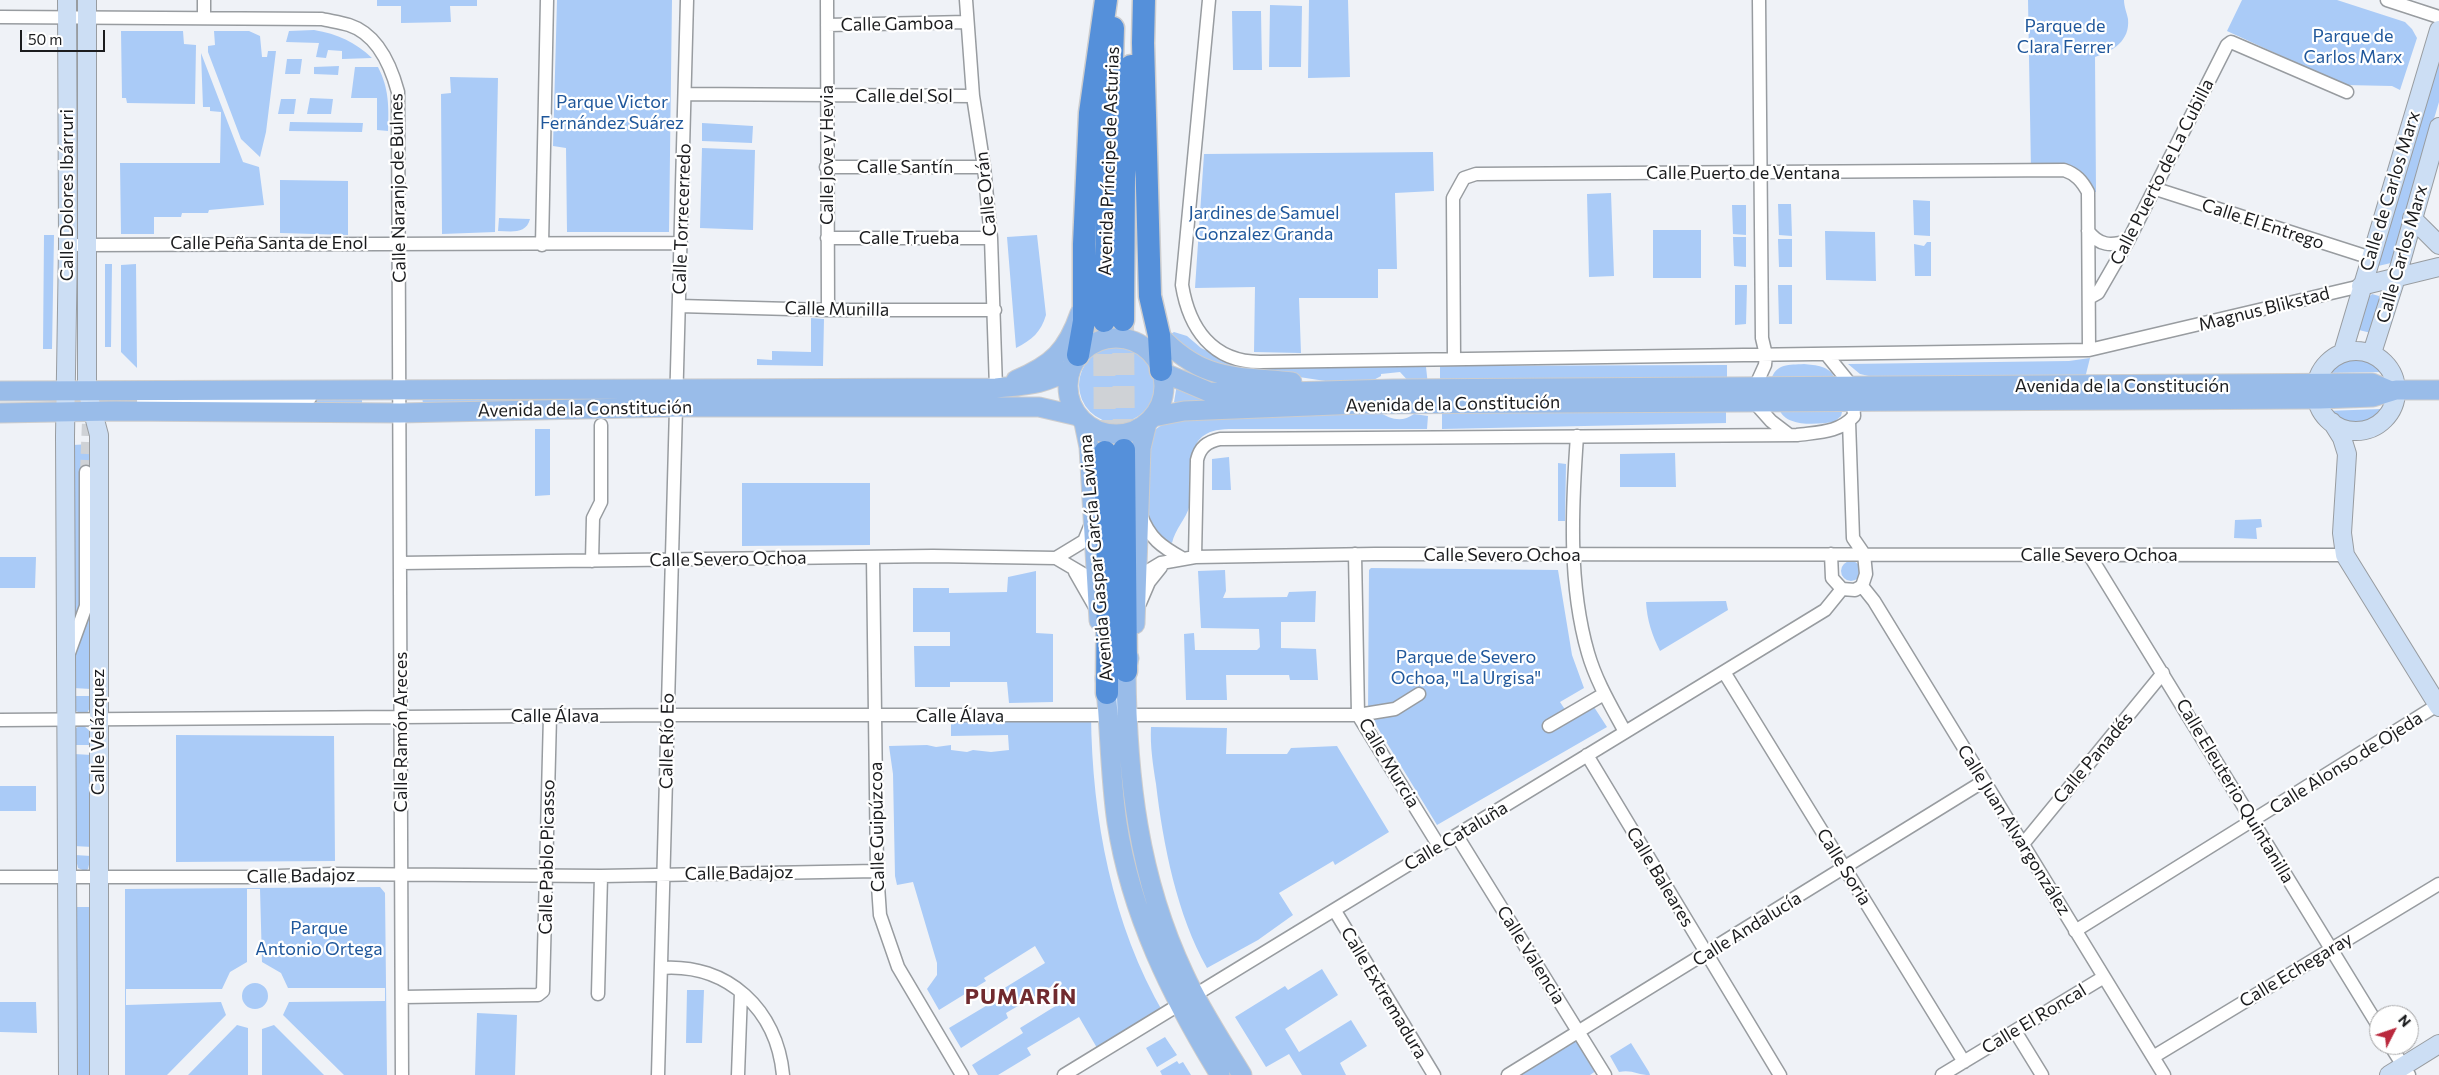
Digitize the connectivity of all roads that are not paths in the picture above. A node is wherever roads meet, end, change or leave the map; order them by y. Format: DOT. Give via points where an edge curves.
graph roads {
  1 [pos="204,0"];
  2 [pos="547,0"];
  3 [pos="687,0"];
  4 [pos="827,0"];
  5 [pos="966,0"];
  6 [pos="1106,0"];
  7 [pos="1113,0"];
  8 [pos="1139,0"];
  9 [pos="1144,0"];
  10 [pos="1209,0"];
  11 [pos="1759,0"];
  12 [pos="2387,0"];
  13 [pos="67,8"];
  14 [pos="86,8"];
  15 [pos="0,17"];
  16 [pos="204,17"];
  17 [pos="2439,17"];
  18 [pos="967,22"];
  19 [pos="827,25"];
  20 [pos="2439,30"];
  21 [pos="2347,92"];
  22 [pos="686,94"];
  23 [pos="828,96"];
  24 [pos="973,96"];
  25 [pos="2439,126"];
  26 [pos="826,167"];
  27 [pos="984,167"];
  28 [pos="1761,173"];
  29 [pos="2156,189"];
  30 [pos="2412,218"];
  31 [pos="2088,231"];
  32 [pos="827,238"];
  33 [pos="991,238"];
  34 [pos="2128,241"];
  35 [pos="399,243"];
  36 [pos="681,243"];
  37 [pos="87,244"];
  38 [pos="68,245"];
  39 [pos="542,245"];
  40 [pos="2439,245"];
  41 [pos="2371,258"];
  42 [pos="2439,267"];
  43 [pos="2395,277"];
  44 [pos="2361,286"];
  45 [pos="2089,298"];
  46 [pos="1084,300"];
  47 [pos="679,306"];
  48 [pos="828,310"];
  49 [pos="995,310"];
  50 [pos="1159,335"];
  51 [pos="2090,350"];
  52 [pos="2343,352"];
  53 [pos="2372,353"];
  54 [pos="1826,354"];
  55 [pos="1766,355"];
  56 [pos="1454,359"];
  57 [pos="1074,362"];
  58 [pos="1162,371"];
  59 [pos="996,388"];
  60 [pos="1361,389"];
  61 [pos="0,390"];
  62 [pos="66,390"];
  63 [pos="87,390"];
  64 [pos="399,390"];
  65 [pos="2394,390"];
  66 [pos="2439,390"];
  67 [pos="337,391"];
  68 [pos="2316,392"];
  69 [pos="1852,394"];
  70 [pos="1755,395"];
  71 [pos="677,398"];
  72 [pos="143,401"];
  73 [pos="92,412"];
  74 [pos="400,412"];
  75 [pos="0,413"];
  76 [pos="66,414"];
  77 [pos="1081,420"];
  78 [pos="1150,420"];
  79 [pos="1849,421"];
  80 [pos="2332,422"];
  81 [pos="601,425"];
  82 [pos="2368,430"];
  83 [pos="1788,434"];
  84 [pos="1577,436"];
  85 [pos="1115,451"];
  86 [pos="2347,454"];
  87 [pos="86,472"];
  88 [pos="1139,509"];
  89 [pos="1092,519"];
  90 [pos="1356,554"];
  91 [pos="1826,554"];
  92 [pos="1859,554"];
  93 [pos="1574,555"];
  94 [pos="2345,555"];
  95 [pos="2090,556"];
  96 [pos="873,557"];
  97 [pos="1056,558"];
  98 [pos="1189,558"];
  99 [pos="673,560"];
  100 [pos="592,561"];
  101 [pos="1167,561"];
  102 [pos="400,563"];
  103 [pos="1069,564"];
  104 [pos="1116,581"];
  105 [pos="1862,586"];
  106 [pos="1842,589"];
  107 [pos="1103,626"];
  108 [pos="1135,633"];
  109 [pos="67,658"];
  110 [pos="1126,672"];
  111 [pos="1724,672"];
  112 [pos="2162,673"];
  113 [pos="1419,694"];
  114 [pos="1604,694"];
  115 [pos="1107,702"];
  116 [pos="2439,705"];
  117 [pos="667,715"];
  118 [pos="1127,715"];
  119 [pos="1358,715"];
  120 [pos="550,716"];
  121 [pos="876,716"];
  122 [pos="401,717"];
  123 [pos="0,720"];
  124 [pos="67,720"];
  125 [pos="98,720"];
  126 [pos="1549,726"];
  127 [pos="1625,732"];
  128 [pos="1587,756"];
  129 [pos="1984,781"];
  130 [pos="2254,821"];
  131 [pos="1457,836"];
  132 [pos="2023,844"];
  133 [pos="1439,846"];
  134 [pos="1844,868"];
  135 [pos="876,871"];
  136 [pos="664,874"];
  137 [pos="402,875"];
  138 [pos="547,875"];
  139 [pos="601,876"];
  140 [pos="0,877"];
  141 [pos="99,877"];
  142 [pos="68,878"];
  143 [pos="2439,884"];
  144 [pos="1334,911"];
  145 [pos="2075,930"];
  146 [pos="2332,949"];
  147 [pos="1707,953"];
  148 [pos="661,968"];
  149 [pos="2104,977"];
  150 [pos="740,992"];
  151 [pos="598,994"];
  152 [pos="402,997"];
  153 [pos="1187,1000"];
  154 [pos="2369,1010"];
  155 [pos="2015,1031"];
  156 [pos="1578,1032"];
  157 [pos="2439,1044"];
  158 [pos="2394,1055"];
  159 [pos="2153,1057"];
  160 [pos="1964,1062"];
  161 [pos="2400,1072"];
  162 [pos="68,1075"];
  163 [pos="99,1075"];
  164 [pos="402,1075"];
  165 [pos="658,1075"];
  166 [pos="738,1075"];
  167 [pos="783,1075"];
  168 [pos="962,1075"];
  169 [pos="1064,1075"];
  170 [pos="1220,1075"];
  171 [pos="1242,1075"];
  172 [pos="1434,1075"];
  173 [pos="1508,1075"];
  174 [pos="1604,1075"];
  175 [pos="1780,1075"];
  176 [pos="1942,1075"];
  177 [pos="2042,1075"];
  178 [pos="2164,1075"];
  1 -- 16 [label="street"];
  2 -- 39 [label="street"];
  3 -- 22 [label="street, Calle Torrecerredo"];
  4 -- 19 [label="street, Calle Jove y Hevia"];
  5 -- 18 [label="street, Calle Orán"];
  6 -- 46 [label="highway" via="1090,113"];
  7 -- 8 [label="highway, Avenida Príncipe de Asturias" via="1110,135 1113,321 1132,42"];
  9 -- 50 [label="highway" via="1150,296"];
  10 -- 56 [label="street, Avenida de la Constitución" via="1182,285 1193,325 1214,349 1255,362"];
  11 -- 28 [label="street"];
  12 -- 17 [label="street"];
  13 -- 14 [label="street, Calle Naranjo de Bulnes"];
  13 -- 15 [label="street, Calle Naranjo de Bulnes"];
  13 -- 38 [label="street, Calle Dolores Ibárruri"];
  14 -- 16 [label="street, Calle Naranjo de Bulnes"];
  14 -- 37 [label="street, Calle Dolores Ibárruri"];
  16 -- 35 [label="street, Calle Naranjo de Bulnes" via="322,19 350,26 386,57 398,92"];
  18 -- 19 [label="street, Calle Gamboa"];
  18 -- 24 [label="street, Calle Orán"];
  19 -- 23 [label="street, Calle Jove y Hevia"];
  20 -- 41 [label="street, Calle de Carlos Marx"];
  21 -- 29 [label="street, Calle Puerto de La Cubilla" via="2231,42"];
  22 -- 23 [label="street, Calle del Sol"];
  22 -- 36 [label="street, Calle Torrecerredo"];
  23 -- 24 [label="street, Calle del Sol"];
  23 -- 26 [label="street, Calle Jove y Hevia"];
  24 -- 27 [label="street, Calle Orán"];
  25 -- 30 [label="street, Calle Carlos Marx"];
  26 -- 27 [label="street, Calle Santín"];
  26 -- 32 [label="street, Calle Jove y Hevia"];
  27 -- 33 [label="street, Calle Orán"];
  28 -- 31 [label="street, Calle Puerto de Ventana" via="2064,170 2082,180 2088,192"];
  28 -- 55 [label="street" via="1762,338"];
  28 -- 56 [label="street, Calle Puerto de Ventana" via="1476,174 1464,178 1454,198"];
  29 -- 34 [label="street, Calle Puerto de La Cubilla"];
  29 -- 41 [label="street, Calle El Entrego"];
  30 -- 40 [label="street"];
  30 -- 43 [label="street, Calle Carlos Marx"];
  31 -- 34 [label="street" via="2104,244"];
  31 -- 45 [label="street, Calle Puerto de Ventana"];
  32 -- 33 [label="street, Calle Trueba"];
  32 -- 48 [label="street, Calle Jove y Hevia"];
  33 -- 49 [label="street, Calle Orán"];
  34 -- 45 [label="street, Calle Puerto de La Cubilla" via="2098,293"];
  35 -- 37 [label="street, Calle Peña Santa de Enol"];
  35 -- 39 [label="street, Calle Peña Santa de Enol"];
  35 -- 64 [label="street, Calle Naranjo de Bulnes"];
  36 -- 39 [label="street, Calle Peña Santa de Enol"];
  36 -- 47 [label="street, Calle Torrecerredo"];
  37 -- 38 [label="street, Calle Peña Santa de Enol"];
  37 -- 63 [label="street, Calle Dolores Ibárruri"];
  38 -- 62 [label="street, Calle Dolores Ibárruri"];
  41 -- 44 [label="street, Calle de Carlos Marx"];
  42 -- 43 [label="street, Magnus Blikstad"];
  43 -- 44 [label="street, Magnus Blikstad"];
  43 -- 53 [label="street, Calle Carlos Marx"];
  44 -- 51 [label="street, Magnus Blikstad"];
  44 -- 52 [label="street, Calle de Carlos Marx"];
  45 -- 51 [label="street, Calle Puerto de Ventana"];
  46 -- 57 [label="highway" via="1084,321"];
  46 -- 59 [label="main road" via="1076,326 1060,353 1035,372"];
  47 -- 48 [label="street, Calle Munilla"];
  47 -- 71 [label="street, Calle Torrecerredo"];
  48 -- 49 [label="street, Calle Munilla"];
  49 -- 59 [label="street, Calle Orán"];
  50 -- 58 [label="highway"];
  50 -- 60 [label="main road" via="1192,364 1214,374"];
  51 -- 54 [label="street, Avenida de la Constitución"];
  52 -- 53 [label="street"];
  52 -- 68 [label="street" via="2323,367"];
  53 -- 65 [label="street" via="2391,370"];
  54 -- 55 [label="street, Avenida de la Constitución"];
  54 -- 69 [label="street"];
  55 -- 56 [label="street, Avenida de la Constitución"];
  55 -- 70 [label="street"];
  57 -- 58 [label="main road" via="1088,346 1104,339 1120,338 1148,350"];
  57 -- 59 [label="main road, Avenida de la Constitución" via="1054,379 1039,384"];
  57 -- 77 [label="main road" via="1067,389 1071,404"];
  58 -- 60 [label="main road, Avenida de la Constitución" via="1209,392"];
  58 -- 78 [label="main road" via="1163,396"];
  59 -- 71 [label="main road, Avenida de la Constitución"];
  60 -- 70 [label="main road, Avenida de la Constitución"];
  61 -- 62 [label="main road, Avenida de la Constitución"];
  62 -- 63 [label="main road, Avenida de la Constitución"];
  62 -- 76 [label="street, Calle Velázquez"];
  63 -- 67 [label="main road, Avenida de la Constitución"];
  63 -- 73 [label="street, Calle Velázquez"];
  64 -- 67 [label="main road, Avenida de la Constitución"];
  64 -- 71 [label="main road, Avenida de la Constitución"];
  64 -- 74 [label="street, Calle Ramón Areces"];
  65 -- 66 [label="main road, Avenida de la Constitución"];
  65 -- 68 [label="main road, Avenida de la Constitución" via="2372,384"];
  65 -- 82 [label="street" via="2395,402 2388,416"];
  67 -- 72 [label="street, Avenida de la Constitución" via="312,398 269,401"];
  68 -- 69 [label="main road, Avenida de la Constitución"];
  68 -- 80 [label="street" via="2321,410"];
  69 -- 70 [label="main road, Avenida de la Constitución"];
  69 -- 79 [label="street" via="1854,416"];
  70 -- 78 [label="main road, Avenida de la Constitución" via="1184,411"];
  70 -- 83 [label="street" via="1771,421"];
  71 -- 74 [label="main road, Avenida de la Constitución"];
  71 -- 77 [label="main road, Avenida de la Constitución" via="1039,407"];
  71 -- 99 [label="street, Calle Río Eo"];
  73 -- 74 [label="main road, Avenida de la Constitución"];
  73 -- 76 [label="main road, Avenida de la Constitución"];
  73 -- 125 [label="street, Calle Velázquez" via="99,435"];
  74 -- 102 [label="street, Calle Ramón Areces"];
  75 -- 76 [label="main road, Avenida de la Constitución"];
  76 -- 109 [label="street, Calle Velázquez"];
  77 -- 78 [label="main road" via="1096,430 1113,434 1131,431"];
  77 -- 89 [label="main road, Avenida Gaspar García Laviana" via="1089,447"];
  78 -- 88 [label="main road, Avenida Gaspar García Laviana" via="1141,448"];
  79 -- 83 [label="street, Avenida de la Constitución" via="1841,428 1827,431"];
  79 -- 92 [label="street" via="1853,538"];
  80 -- 82 [label="street" via="2351,431"];
  80 -- 86 [label="street"];
  81 -- 100 [label="street" via="601,502 593,518"];
  82 -- 86 [label="street" via="2353,443"];
  83 -- 84 [label="street, Avenida de la Constitución"];
  84 -- 93 [label="street"];
  84 -- 98 [label="street, Avenida de la Constitución" via="1211,441 1203,447 1197,460"];
  85 -- 104 [label="highway, Avenida Gaspar García Laviana"];
  86 -- 94 [label="street" via="2342,532"];
  87 -- 109 [label="street, Calle Velázquez" via="86,606"];
  88 -- 98 [label="street" via="1157,544"];
  88 -- 104 [label="main road, Avenida Gaspar García Laviana"];
  89 -- 97 [label="street" via="1084,541"];
  89 -- 104 [label="main road, Avenida Gaspar García Laviana"];
  90 -- 93 [label="street, Calle Severo Ochoa"];
  90 -- 98 [label="street, Calle Severo Ochoa"];
  90 -- 119 [label="street, Calle Murcia"];
  91 -- 92 [label="street, Calle Severo Ochoa"];
  91 -- 93 [label="street, Calle Severo Ochoa"];
  91 -- 106 [label="street" via="1832,578"];
  92 -- 95 [label="street, Calle Severo Ochoa"];
  92 -- 105 [label="street" via="1866,574"];
  93 -- 114 [label="street" via="1581,625 1588,654"];
  94 -- 95 [label="street, Calle Severo Ochoa"];
  94 -- 116 [label="street"];
  95 -- 112 [label="street, Calle Eleuterio Quintanilla"];
  96 -- 97 [label="street, Calle Severo Ochoa"];
  96 -- 99 [label="street, Calle Severo Ochoa"];
  96 -- 121 [label="street, Calle Guipúzcoa"];
  97 -- 103 [label="street, Calle Severo Ochoa"];
  98 -- 101 [label="street, Calle Severo Ochoa"];
  99 -- 100 [label="street, Calle Severo Ochoa"];
  99 -- 117 [label="street, Calle Río Eo"];
  100 -- 102 [label="street, Calle Severo Ochoa"];
  101 -- 104 [label="street, Calle Severo Ochoa"];
  101 -- 108 [label="street" via="1141,596"];
  102 -- 122 [label="street, Calle Ramón Areces"];
  103 -- 104 [label="street, Calle Severo Ochoa"];
  103 -- 107 [label="street, Calle Severo Ochoa" via="1084,585"];
  104 -- 107 [label="highway, Avenida Gaspar García Laviana"];
  104 -- 108 [label="main road, Avenida Gaspar García Laviana"];
  104 -- 110 [label="highway, Avenida Gaspar García Laviana"];
  105 -- 106 [label="street" via="1855,590"];
  105 -- 129 [label="street, Calle Juan Alvargonzález"];
  106 -- 111 [label="street, Calle Cataluña" via="1825,610"];
  107 -- 115 [label="highway, Avenida Gaspar García Laviana"];
  107 -- 118 [label="street, Avenida Gaspar García Laviana" via="1116,660 1116,699 1119,708"];
  108 -- 110 [label="main road, Avenida Gaspar García Laviana"];
  109 -- 124 [label="street, Calle Velázquez"];
  110 -- 118 [label="main road, Avenida Gaspar García Laviana"];
  111 -- 127 [label="street, Calle Cataluña"];
  111 -- 134 [label="street, Calle Soria"];
  112 -- 130 [label="street, Calle Eleuterio Quintanilla"];
  112 -- 132 [label="street, Calle Panadés"];
  113 -- 119 [label="street" via="1395,709"];
  114 -- 126 [label="street"];
  114 -- 127 [label="street"];
  115 -- 121 [label="street, Calle Álava" via="1100,715"];
  115 -- 153 [label="main road, Avenida Gaspar García Laviana" via="1117,822 1132,890 1166,981"];
  116 -- 130 [label="street, Calle Alonso de Ojeda"];
  117 -- 120 [label="street, Calle Álava"];
  117 -- 121 [label="street, Calle Álava"];
  117 -- 136 [label="street, Calle Río Eo"];
  118 -- 119 [label="street"];
  118 -- 153 [label="main road, Avenida Gaspar García Laviana" via="1133,795 1142,854"];
  119 -- 133 [label="street, Calle Murcia"];
  120 -- 122 [label="street, Calle Álava"];
  120 -- 138 [label="street, Calle Pablo Picasso"];
  121 -- 135 [label="street, Calle Guipúzcoa"];
  122 -- 125 [label="street, Calle Álava"];
  122 -- 137 [label="street, Calle Ramón Areces"];
  123 -- 124 [label="street, Calle Álava"];
  124 -- 125 [label="street, Calle Álava"];
  124 -- 142 [label="street, Calle Velázquez"];
  125 -- 141 [label="street, Calle Velázquez"];
  127 -- 128 [label="street, Calle Cataluña"];
  128 -- 131 [label="street, Calle Cataluña"];
  128 -- 147 [label="street, Calle Baleares"];
  129 -- 132 [label="street, Calle Juan Alvargonzález"];
  129 -- 134 [label="street, Calle Andalucía"];
  130 -- 145 [label="street, Calle Alonso de Ojeda"];
  130 -- 146 [label="street, Calle Eleuterio Quintanilla"];
  131 -- 133 [label="street, Calle Cataluña"];
  131 -- 156 [label="street, Calle Valencia"];
  132 -- 145 [label="street, Calle Juan Alvargonzález"];
  133 -- 144 [label="street, Calle Cataluña"];
  134 -- 147 [label="street, Calle Andalucía"];
  134 -- 160 [label="street, Calle Soria"];
  135 -- 136 [label="street, Calle Badajoz"];
  135 -- 168 [label="street, Calle Guipúzcoa" via="880,915 898,967"];
  136 -- 139 [label="street, Calle Badajoz"];
  136 -- 148 [label="street, Calle Río Eo"];
  137 -- 138 [label="street, Calle Badajoz"];
  137 -- 141 [label="street, Calle Badajoz"];
  137 -- 152 [label="street, Calle Ramón Areces"];
  138 -- 139 [label="street, Calle Badajoz"];
  138 -- 152 [label="street, Calle Pablo Picasso" via="544,991 538,995"];
  139 -- 151 [label="street"];
  140 -- 142 [label="street, Calle Badajoz"];
  141 -- 142 [label="street, Calle Badajoz"];
  141 -- 163 [label="street, Calle Velázquez"];
  142 -- 162 [label="street, Calle Velázquez"];
  143 -- 146 [label="street, Calle Echegaray"];
  144 -- 153 [label="street, Calle Cataluña"];
  144 -- 172 [label="street, Calle Extremadura"];
  145 -- 149 [label="street, Calle Juan Alvargonzález"];
  146 -- 154 [label="street, Calle Eleuterio Quintanilla"];
  146 -- 159 [label="street, Calle Echegaray"];
  147 -- 156 [label="street, Calle Andalucía"];
  147 -- 175 [label="street, Calle Baleares"];
  148 -- 150 [label="street" via="707,972"];
  148 -- 165 [label="street, Calle Río Eo"];
  149 -- 155 [label="street, Calle El Roncal"];
  149 -- 159 [label="street, Calle Juan Alvargonzález"];
  150 -- 166 [label="street"];
  150 -- 167 [label="street" via="764,1015 771,1028"];
  152 -- 164 [label="street, Calle Ramón Areces"];
  153 -- 169 [label="street, Calle Cataluña"];
  153 -- 170 [label="main road, Avenida Gaspar García Laviana"];
  153 -- 171 [label="main road, Avenida Gaspar García Laviana"];
  155 -- 160 [label="street, Calle El Roncal"];
  155 -- 177 [label="street"];
  156 -- 173 [label="street, Calle Andalucía"];
  156 -- 174 [label="street, Calle Valencia"];
  157 -- 161 [label="street"];
  158 -- 161 [label="street"];
  159 -- 178 [label="street, Calle Juan Alvargonzález"];
  160 -- 176 [label="street, Calle El Roncal"];
}
